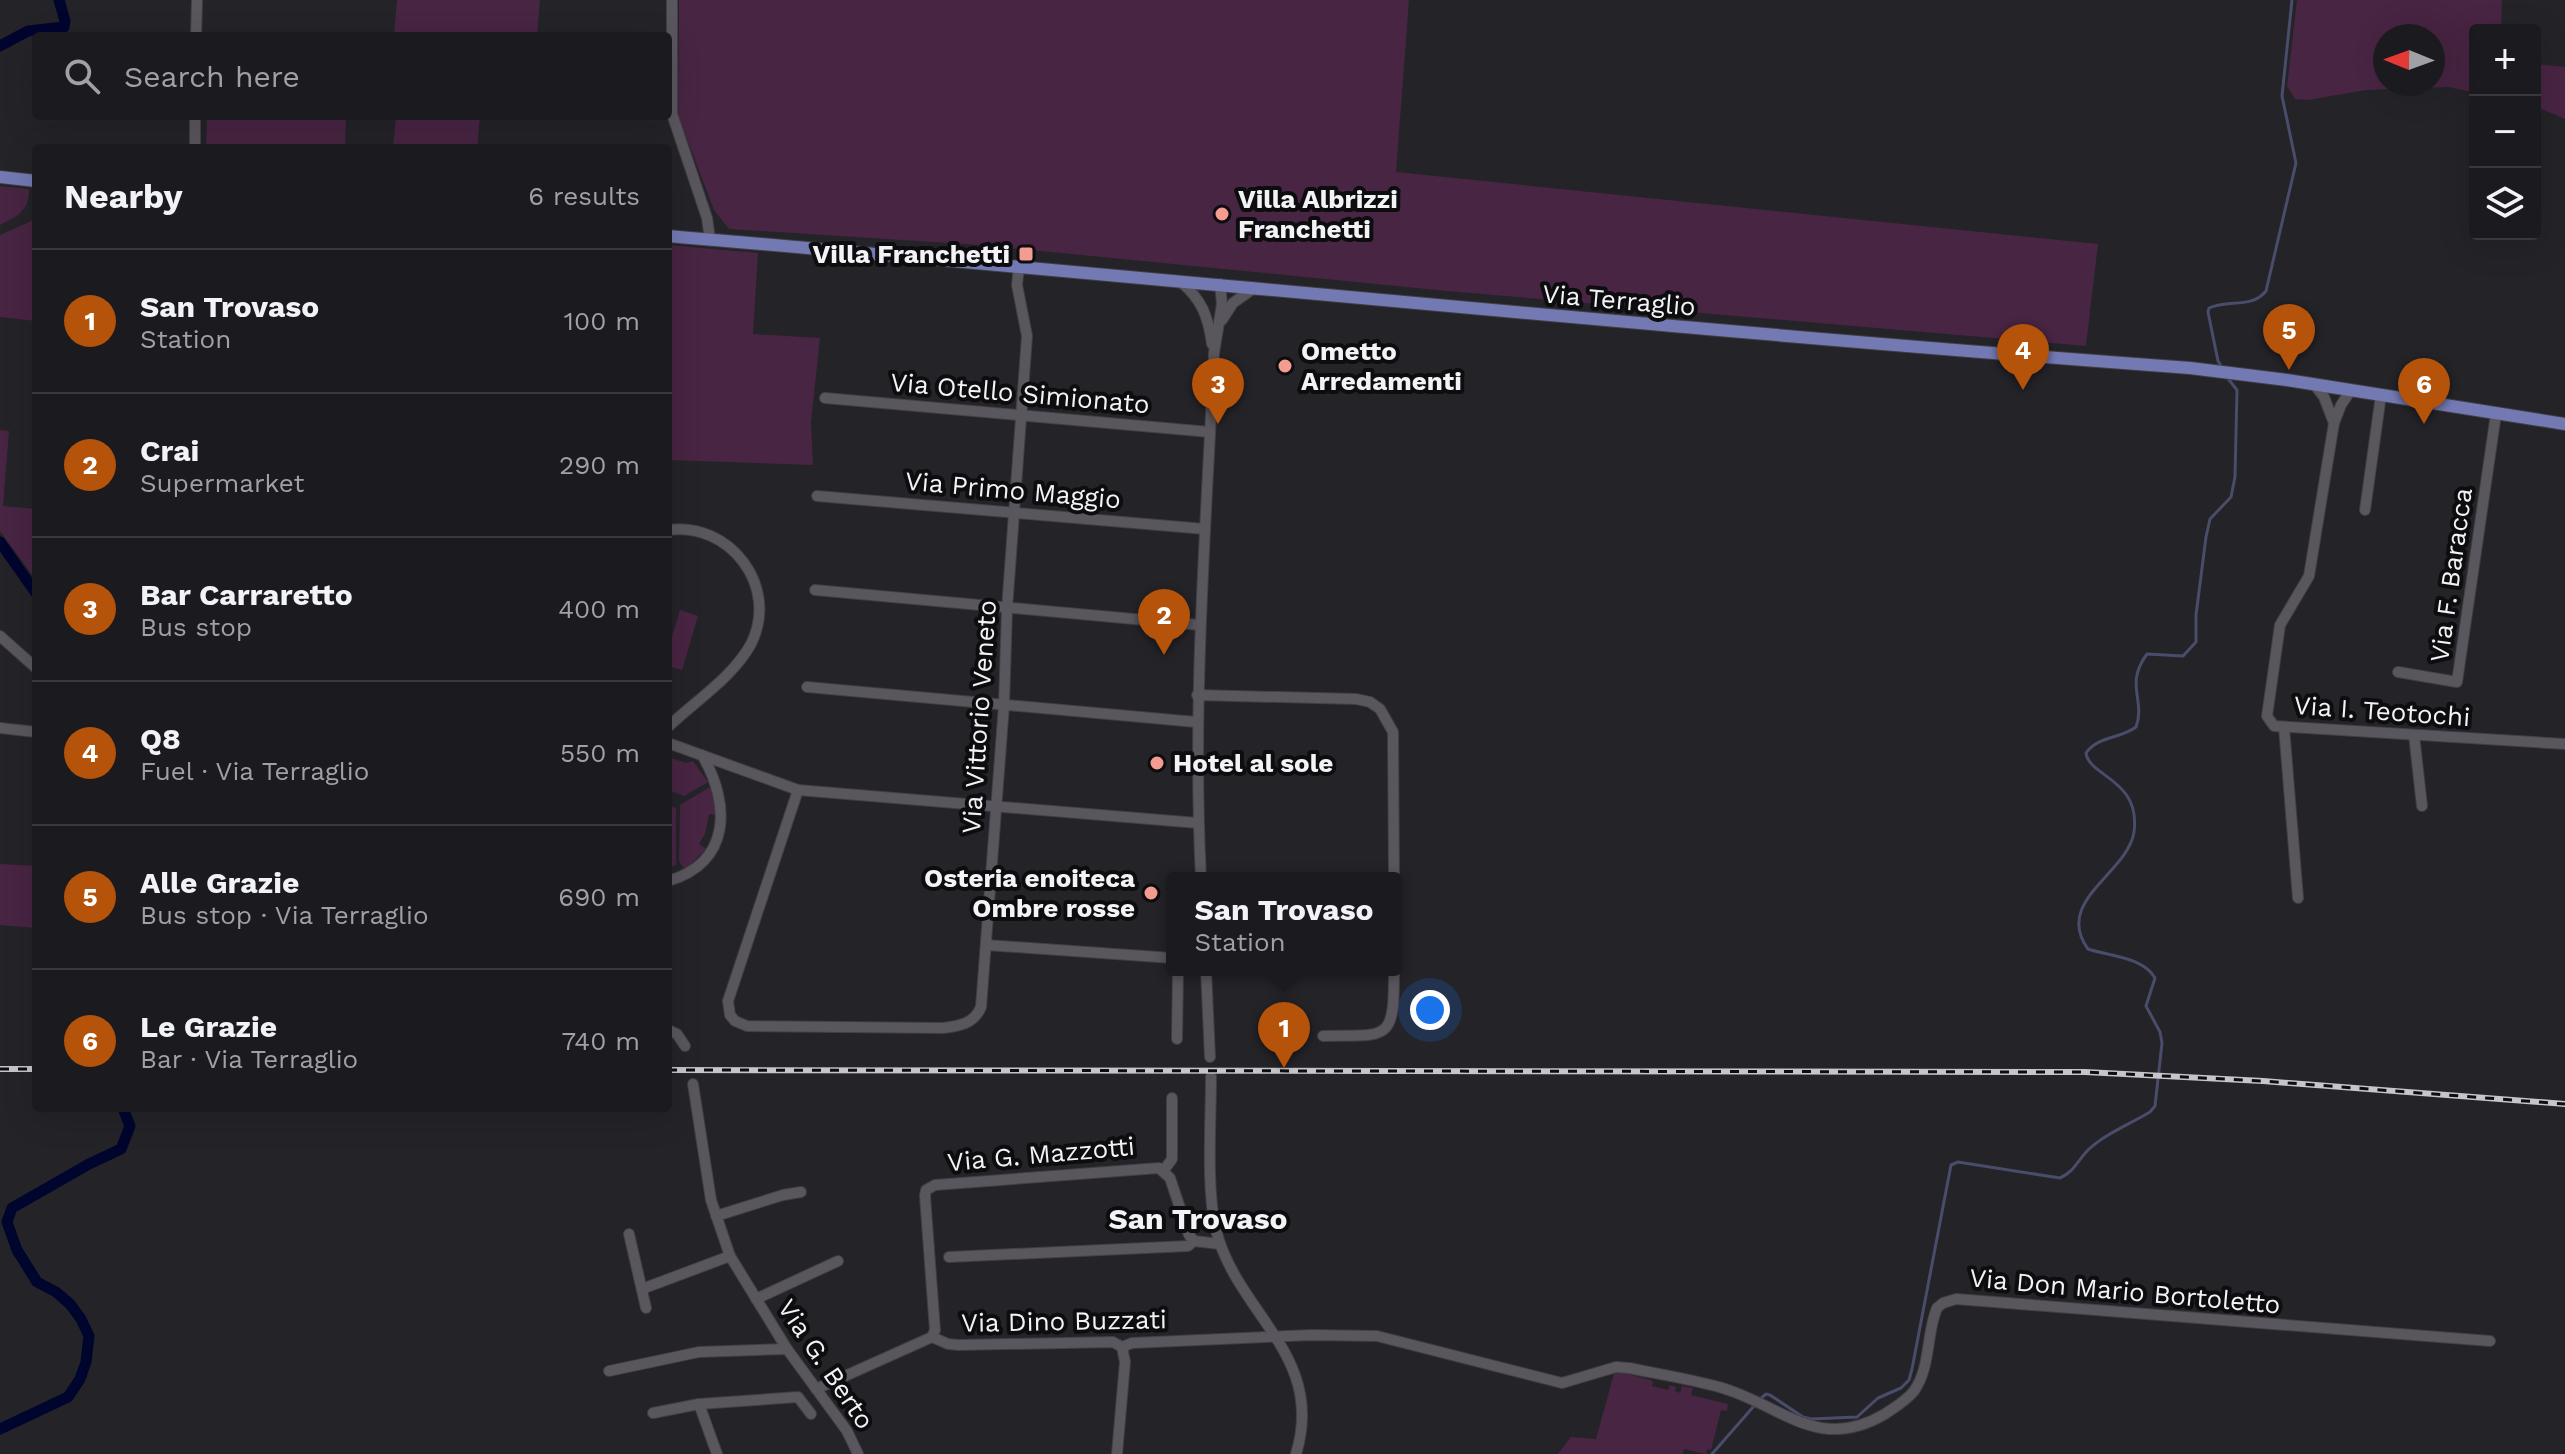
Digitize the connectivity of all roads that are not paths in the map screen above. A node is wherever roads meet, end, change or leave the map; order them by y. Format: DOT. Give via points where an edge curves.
graph roads {
  1 [pos="197,0"];
  2 [pos="672,0"];
  3 [pos="196,32"];
  4 [pos="195,120"];
  5 [pos="195,144"];
  6 [pos="0,177"];
  7 [pos="32,181"];
  8 [pos="672,236"];
  9 [pos="710,239"];
  10 [pos="1019,266"];
  11 [pos="1180,280"];
  12 [pos="1220,284"];
  13 [pos="1254,288"];
  14 [pos="1208,316"];
  15 [pos="1219,325"];
  16 [pos="1214,353"];
  17 [pos="2314,384"];
  18 [pos="2351,390"];
  19 [pos="2381,395"];
  20 [pos="825,398"];
  21 [pos="2496,414"];
  22 [pos="1022,415"];
  23 [pos="2334,423"];
  24 [pos="2565,424"];
  25 [pos="1210,432"];
  26 [pos="817,496"];
  27 [pos="2365,510"];
  28 [pos="1016,513"];
  29 [pos="1205,529"];
  30 [pos="672,530"];
  31 [pos="815,590"];
  32 [pos="1007,609"];
  33 [pos="1200,625"];
  34 [pos="0,636"];
  35 [pos="32,664"];
  36 [pos="2398,672"];
  37 [pos="807,687"];
  38 [pos="1197,695"];
  39 [pos="1004,705"];
  40 [pos="1196,722"];
  41 [pos="672,723"];
  42 [pos="2284,727"];
  43 [pos="0,728"];
  44 [pos="32,732"];
  45 [pos="2414,735"];
  46 [pos="672,744"];
  47 [pos="2565,744"];
  48 [pos="702,755"];
  49 [pos="798,790"];
  50 [pos="996,806"];
  51 [pos="2422,806"];
  52 [pos="1198,823"];
  53 [pos="1199,872"];
  54 [pos="1394,872"];
  55 [pos="672,880"];
  56 [pos="2298,898"];
  57 [pos="986,945"];
  58 [pos="1166,958"];
  59 [pos="1178,976"];
  60 [pos="1206,976"];
  61 [pos="1394,976"];
  62 [pos="672,1032"];
  63 [pos="1323,1036"];
  64 [pos="1177,1039"];
  65 [pos="685,1046"];
  66 [pos="1210,1057"];
  67 [pos="1211,1077"];
  68 [pos="693,1084"];
  69 [pos="1172,1098"];
  70 [pos="1164,1170"];
  71 [pos="801,1192"];
  72 [pos="716,1216"];
  73 [pos="629,1234"];
  74 [pos="1194,1241"];
  75 [pos="1220,1244"];
  76 [pos="730,1256"];
  77 [pos="949,1257"];
  78 [pos="838,1261"];
  79 [pos="642,1289"];
  80 [pos="756,1299"];
  81 [pos="646,1308"];
  82 [pos="932,1337"];
  83 [pos="1278,1338"];
  84 [pos="2490,1341"];
  85 [pos="1122,1347"];
  86 [pos="787,1349"];
  87 [pos="609,1371"];
  88 [pos="816,1389"];
  89 [pos="699,1404"];
  90 [pos="653,1413"];
  91 [pos="811,1414"];
  92 [pos="717,1454"];
  93 [pos="858,1454"];
  94 [pos="1117,1454"];
  95 [pos="1296,1454"];
  1 -- 3 [label="street"];
  2 -- 9 [label="street" via="672,114"];
  4 -- 5 [label="street"];
  6 -- 7 [label="main road"];
  8 -- 9 [label="main road, Via Terraglio"];
  9 -- 10 [label="main road, Via Terraglio"];
  10 -- 11 [label="main road, Via Terraglio"];
  10 -- 22 [label="street, Via Vittorio Veneto" via="1017,285 1027,336"];
  11 -- 12 [label="main road, Via Terraglio"];
  11 -- 14 [label="street"];
  12 -- 13 [label="main road, Via Terraglio"];
  12 -- 14 [label="street"];
  12 -- 15 [label="street"];
  13 -- 15 [label="street" via="1233,303"];
  13 -- 17 [label="main road, Via Terraglio" via="2190,368"];
  14 -- 16 [label="street"];
  15 -- 16 [label="street"];
  16 -- 25 [label="street"];
  17 -- 18 [label="main road, Via Terraglio"];
  17 -- 23 [label="street"];
  18 -- 19 [label="main road, Via Terraglio"];
  18 -- 23 [label="street, Via I. Teotochi"];
  19 -- 21 [label="main road, Via Terraglio"];
  19 -- 27 [label="street"];
  20 -- 22 [label="street, Via Otello Simionato"];
  21 -- 24 [label="main road, Via Terraglio"];
  21 -- 36 [label="street, Via F. Baracca" via="2457,682"];
  22 -- 25 [label="street, Via Otello Simionato"];
  22 -- 28 [label="street, Via Vittorio Veneto"];
  23 -- 42 [label="street, Via I. Teotochi" via="2309,576 2280,625 2267,716 2274,726"];
  25 -- 29 [label="street"];
  26 -- 28 [label="street, Via Primo Maggio"];
  28 -- 29 [label="street, Via Primo Maggio"];
  28 -- 32 [label="street, Via Vittorio Veneto"];
  29 -- 33 [label="street"];
  30 -- 41 [label="street" via="704,532 731,546 750,571 758,608 755,633 744,655"];
  31 -- 32 [label="street"];
  32 -- 33 [label="street"];
  32 -- 39 [label="street, Via Vittorio Veneto"];
  33 -- 38 [label="street"];
  34 -- 35 [label="street"];
  37 -- 39 [label="street"];
  38 -- 40 [label="street"];
  38 -- 54 [label="street" via="1356,699 1380,709 1393,732"];
  39 -- 40 [label="street"];
  39 -- 50 [label="street, Via Vittorio Veneto"];
  40 -- 52 [label="street"];
  42 -- 45 [label="street, Via I. Teotochi"];
  42 -- 56 [label="street"];
  43 -- 44 [label="street"];
  45 -- 47 [label="street, Via I. Teotochi"];
  45 -- 51 [label="street"];
  46 -- 48 [label="street"];
  48 -- 49 [label="street"];
  48 -- 55 [label="street" via="722,803 720,831 703,860"];
  49 -- 50 [label="street"];
  49 -- 57 [label="street, Via Vittorio Veneto" via="728,1001 735,1021 783,1027 958,1027 981,1007"];
  50 -- 52 [label="street"];
  50 -- 57 [label="street, Via Vittorio Veneto"];
  52 -- 53 [label="street"];
  57 -- 58 [label="street"];
  59 -- 64 [label="street"];
  60 -- 66 [label="street"];
  61 -- 63 [label="street" via="1388,1026 1374,1035"];
  62 -- 65 [label="street"];
  67 -- 75 [label="street" via="1212,1199"];
  68 -- 72 [label="street, Via G. Berto"];
  69 -- 70 [label="street, Via G. Mazzotti" via="1172,1159"];
  70 -- 74 [label="street, Via G. Mazzotti"];
  70 -- 82 [label="street, Via G. Mazzotti" via="935,1185 926,1190"];
  71 -- 72 [label="street"];
  72 -- 76 [label="street, Via G. Berto"];
  73 -- 79 [label="street"];
  74 -- 75 [label="street"];
  74 -- 77 [label="street" via="1188,1246"];
  75 -- 83 [label="street"];
  76 -- 79 [label="street"];
  76 -- 80 [label="street, Via G. Berto"];
  78 -- 80 [label="street, Via G. Berto"];
  79 -- 81 [label="street"];
  80 -- 86 [label="street, Via G. Berto"];
  82 -- 85 [label="street, Via Dino Buzzati" via="959,1345 1113,1342"];
  82 -- 88 [label="street, Via Dino Buzzati"];
  83 -- 84 [label="street, Via Don Mario Bortoletto" via="1377,1336 1562,1383 1629,1368 1719,1387 1820,1431 1876,1420 1914,1391 1937,1308 1956,1299"];
  83 -- 85 [label="street, Via Dino Buzzati"];
  83 -- 95 [label="street" via="1300,1394"];
  85 -- 94 [label="street"];
  86 -- 87 [label="street" via="699,1352"];
  86 -- 88 [label="street, Via G. Berto"];
  88 -- 93 [label="street, Via G. Berto"];
  89 -- 90 [label="street"];
  89 -- 91 [label="street" via="798,1397"];
  89 -- 92 [label="street"];
}
